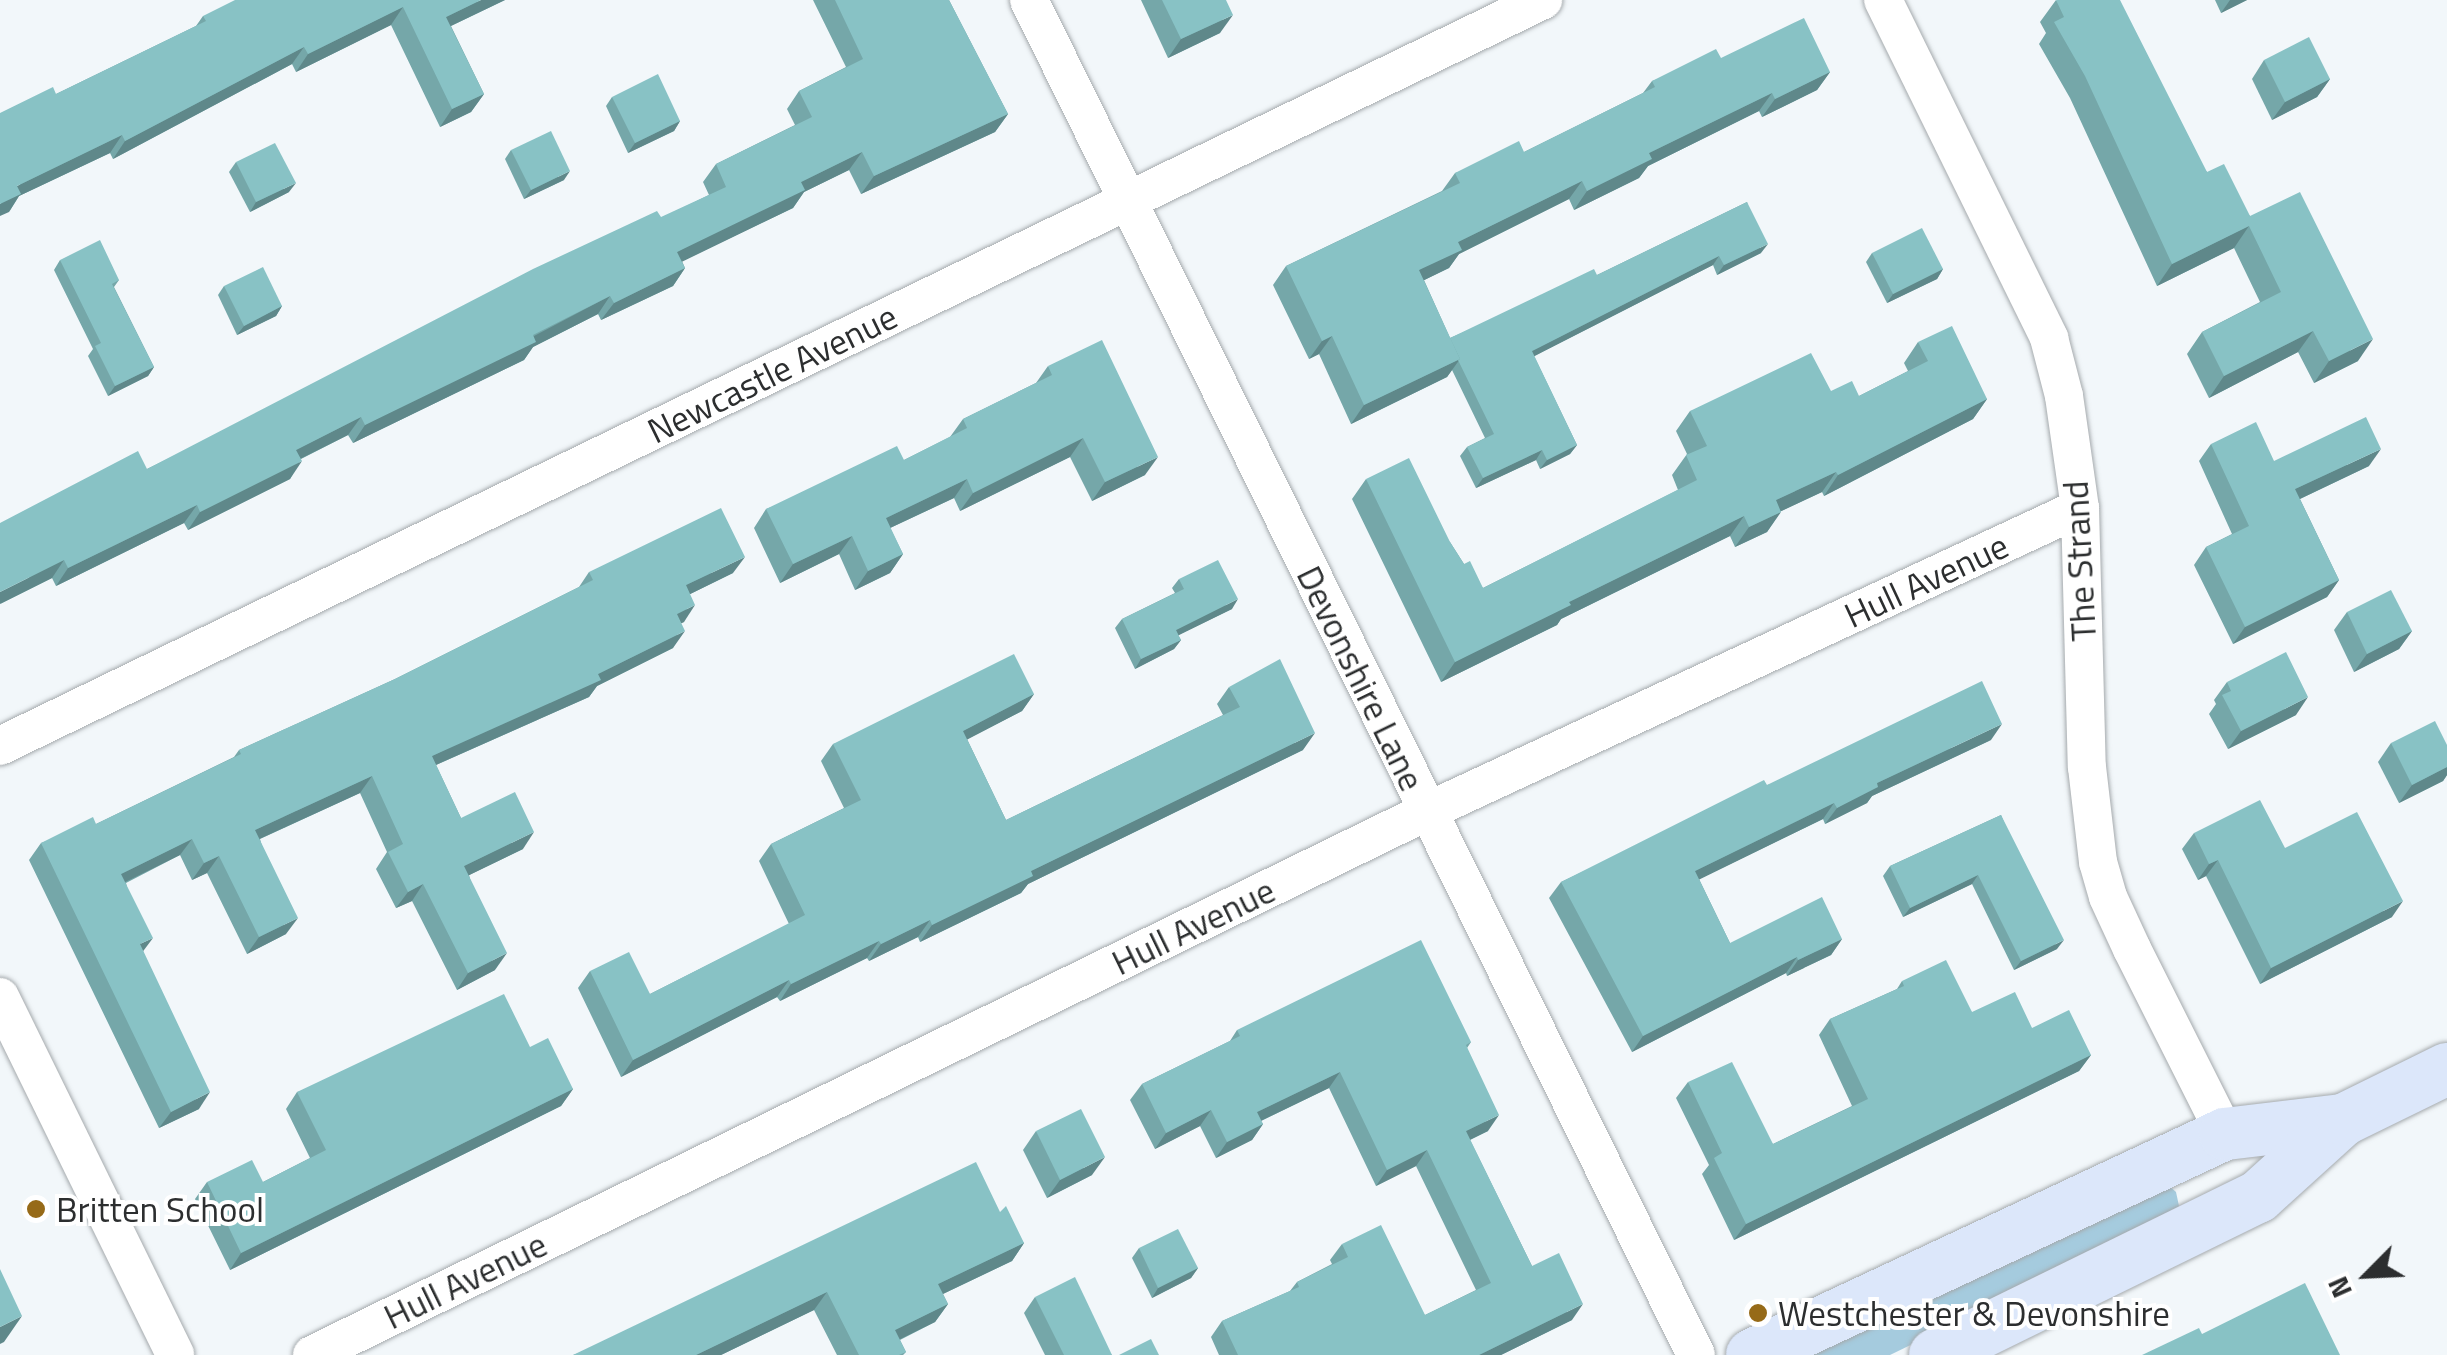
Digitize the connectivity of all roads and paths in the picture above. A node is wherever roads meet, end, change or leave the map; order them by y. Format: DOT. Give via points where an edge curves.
graph roads {
  1 [pos="1029,0"];
  2 [pos="1543,0"];
  3 [pos="1883,0"];
  4 [pos="1126,202"];
  5 [pos="2080,508"];
  6 [pos="0,746"];
  7 [pos="1426,812"];
  8 [pos="0,997"];
  9 [pos="2447,1069"];
  10 [pos="2343,1120"];
  11 [pos="2225,1134"];
  12 [pos="176,1355"];
  13 [pos="312,1355"];
  14 [pos="1696,1355"];
  15 [pos="1752,1355"];
  16 [pos="1935,1355"];
  1 -- 4 [label="street, Devonshire Lane"];
  2 -- 4 [label="street, Newcastle Avenue"];
  3 -- 5 [label="street, The Strand" via="2049,338"];
  4 -- 6 [label="street, Newcastle Avenue"];
  4 -- 7 [label="street, Devonshire Lane"];
  5 -- 7 [label="street, Hull Avenue"];
  5 -- 11 [label="street, The Strand" via="2088,767 2098,862 2116,915"];
  7 -- 13 [label="street, Hull Avenue"];
  7 -- 14 [label="street, Devonshire Lane"];
  8 -- 12 [label="street"];
  9 -- 10 [label="street"];
  10 -- 11 [label="street"];
  10 -- 16 [label="street" via="2258,1197"];
  11 -- 15 [label="street"];
}
